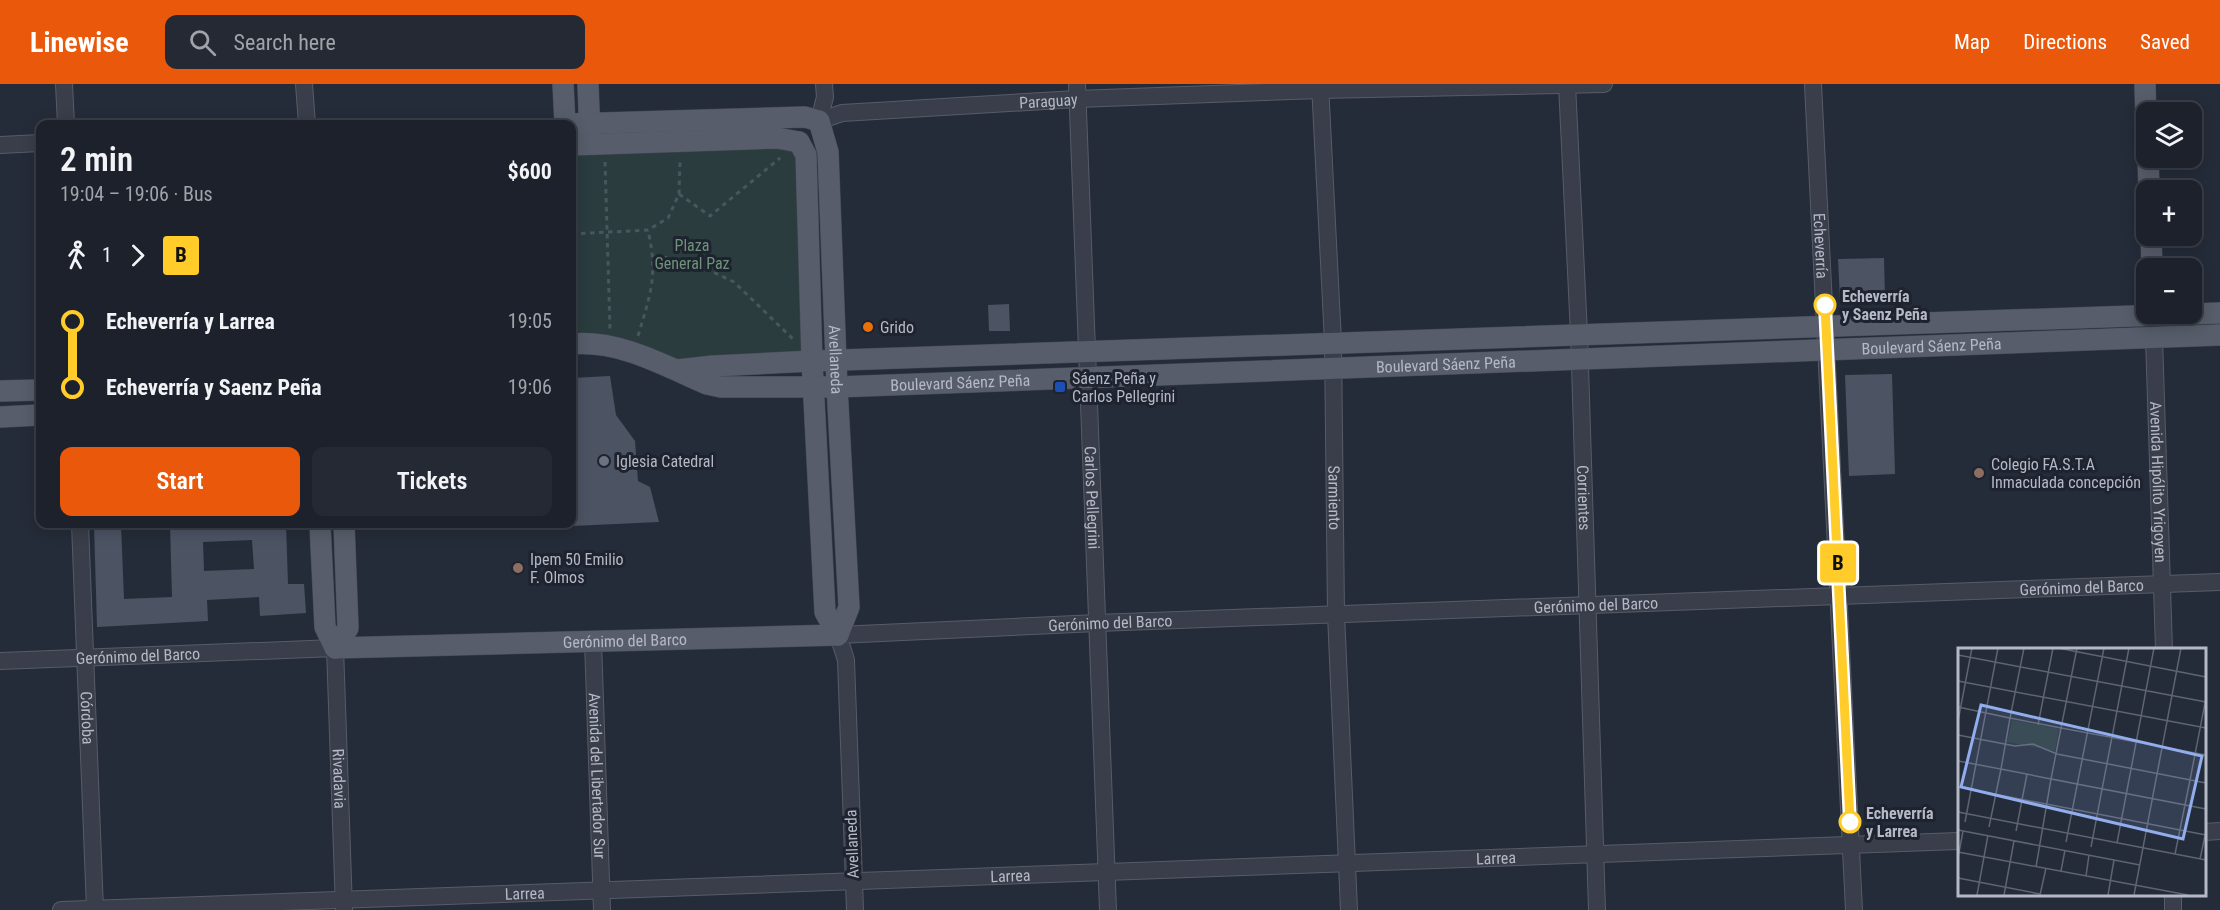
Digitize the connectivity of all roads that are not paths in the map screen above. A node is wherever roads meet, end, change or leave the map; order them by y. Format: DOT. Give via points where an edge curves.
graph roads {
  1 [pos="64,84"];
  2 [pos="304,84"];
  3 [pos="563,84"];
  4 [pos="588,84"];
  5 [pos="824,84"];
  6 [pos="1604,84"];
  7 [pos="1813,84"];
  8 [pos="2145,84"];
  9 [pos="1567,85"];
  10 [pos="1320,87"];
  11 [pos="1077,92"];
  12 [pos="2145,102"];
  13 [pos="66,120"];
  14 [pos="307,120"];
  15 [pos="566,120"];
  16 [pos="819,121"];
  17 [pos="576,131"];
  18 [pos="589,139"];
  19 [pos="799,142"];
  20 [pos="36,143"];
  21 [pos="0,145"];
  22 [pos="2220,313"];
  23 [pos="2202,314"];
  24 [pos="2136,316"];
  25 [pos="2154,324"];
  26 [pos="1826,327"];
  27 [pos="1579,334"];
  28 [pos="2220,335"];
  29 [pos="2154,338"];
  30 [pos="1333,342"];
  31 [pos="576,344"];
  32 [pos="1827,350"];
  33 [pos="1087,352"];
  34 [pos="1580,357"];
  35 [pos="837,360"];
  36 [pos="812,361"];
  37 [pos="1334,367"];
  38 [pos="676,370"];
  39 [pos="1088,377"];
  40 [pos="813,387"];
  41 [pos="837,387"];
  42 [pos="36,390"];
  43 [pos="0,391"];
  44 [pos="36,415"];
  45 [pos="0,417"];
  46 [pos="80,528"];
  47 [pos="320,528"];
  48 [pos="344,528"];
  49 [pos="2220,582"];
  50 [pos="2162,584"];
  51 [pos="1840,594"];
  52 [pos="1587,606"];
  53 [pos="1336,614"];
  54 [pos="1097,622"];
  55 [pos="838,635"];
  56 [pos="593,641"];
  57 [pos="335,648"];
  58 [pos="2164,648"];
  59 [pos="85,658"];
  60 [pos="0,661"];
  61 [pos="2220,831"];
  62 [pos="2205,832"];
  63 [pos="1958,840"];
  64 [pos="1852,844"];
  65 [pos="1595,854"];
  66 [pos="1347,862"];
  67 [pos="1106,872"];
  68 [pos="854,881"];
  69 [pos="601,890"];
  70 [pos="344,905"];
  71 [pos="95,909"];
  72 [pos="61,910"];
  73 [pos="602,910"];
  74 [pos="855,910"];
  75 [pos="1107,910"];
  76 [pos="1349,910"];
  77 [pos="1597,910"];
  78 [pos="1854,910"];
  1 -- 13 [label="street"];
  2 -- 14 [label="street"];
  3 -- 15 [label="main road"];
  4 -- 18 [label="main road"];
  5 -- 16 [label="street, Avellaneda"];
  6 -- 9 [label="street, Paraguay"];
  7 -- 26 [label="street, Echeverría"];
  8 -- 12 [label="main road"];
  9 -- 10 [label="street, Paraguay"];
  9 -- 27 [label="street, Corrientes"];
  10 -- 11 [label="street, Paraguay"];
  10 -- 30 [label="street, Sarmiento"];
  11 -- 16 [label="street, Paraguay" via="842,113"];
  11 -- 33 [label="street, Carlos Pellegrini"];
  16 -- 18 [label="main road, Paraguay" via="805,117"];
  16 -- 19 [label="main road"];
  16 -- 35 [label="main road, Avellaneda" via="828,152"];
  17 -- 18 [label="main road, Paraguay"];
  18 -- 19 [label="main road, Paraguay" via="777,138"];
  19 -- 36 [label="main road, Avellaneda" via="806,155"];
  20 -- 21 [label="street"];
  22 -- 23 [label="main road, Boulevard Sáenz Peña"];
  24 -- 26 [label="main road, Boulevard Sáenz Peña"];
  25 -- 29 [label="main road, Avenida Hipólito Yrigoyen"];
  26 -- 27 [label="main road, Boulevard Sáenz Peña"];
  26 -- 32 [label="street, Echeverría"];
  27 -- 30 [label="main road, Boulevard Sáenz Peña"];
  27 -- 34 [label="street, Corrientes"];
  28 -- 29 [label="main road, Boulevard Sáenz Peña"];
  29 -- 32 [label="main road, Boulevard Sáenz Peña"];
  29 -- 50 [label="street, Avenida Hipólito Yrigoyen"];
  30 -- 33 [label="main road, Boulevard Sáenz Peña"];
  30 -- 37 [label="street, Sarmiento"];
  31 -- 38 [label="main road, Boulevard Sáenz Peña" via="610,346"];
  32 -- 34 [label="main road, Boulevard Sáenz Peña"];
  32 -- 51 [label="street, Echeverría"];
  33 -- 35 [label="main road, Boulevard Sáenz Peña"];
  33 -- 39 [label="street, Carlos Pellegrini"];
  34 -- 37 [label="main road, Boulevard Sáenz Peña"];
  34 -- 52 [label="street, Corrientes"];
  35 -- 36 [label="main road, Boulevard Sáenz Peña"];
  35 -- 41 [label="main road, Avellaneda"];
  36 -- 38 [label="main road, Boulevard Sáenz Peña"];
  36 -- 40 [label="main road, Avellaneda"];
  37 -- 39 [label="main road, Boulevard Sáenz Peña"];
  37 -- 53 [label="street, Sarmiento"];
  38 -- 40 [label="main road, Boulevard Sáenz Peña" via="721,387"];
  39 -- 41 [label="main road, Boulevard Sáenz Peña"];
  39 -- 54 [label="street, Carlos Pellegrini"];
  40 -- 41 [label="main road, Boulevard Sáenz Peña"];
  40 -- 55 [label="main road, Avellaneda" via="825,612"];
  41 -- 55 [label="main road, Avellaneda" via="849,607"];
  42 -- 43 [label="main road"];
  44 -- 45 [label="main road"];
  46 -- 59 [label="street, Córdoba"];
  47 -- 57 [label="main road, Rivadavia" via="325,627"];
  48 -- 57 [label="main road, Rivadavia" via="348,628"];
  49 -- 50 [label="street, Gerónimo del Barco"];
  50 -- 51 [label="street, Gerónimo del Barco"];
  50 -- 58 [label="street, Avenida Hipólito Yrigoyen"];
  51 -- 52 [label="street, Gerónimo del Barco"];
  51 -- 64 [label="street, Echeverría"];
  52 -- 53 [label="street, Gerónimo del Barco"];
  52 -- 65 [label="street, Corrientes"];
  53 -- 54 [label="street, Gerónimo del Barco"];
  53 -- 66 [label="street, Sarmiento"];
  54 -- 55 [label="street, Gerónimo del Barco"];
  54 -- 67 [label="street, Carlos Pellegrini"];
  55 -- 56 [label="main road, Gerónimo del Barco"];
  55 -- 68 [label="street, Avellaneda" via="846,660"];
  56 -- 57 [label="main road, Gerónimo del Barco"];
  56 -- 69 [label="street, Avenida del Libertador Sur"];
  57 -- 59 [label="street, Gerónimo del Barco"];
  57 -- 70 [label="street, Rivadavia"];
  59 -- 60 [label="street, Gerónimo del Barco"];
  59 -- 71 [label="street, Córdoba"];
  61 -- 62 [label="street"];
  63 -- 64 [label="street, Larrea"];
  64 -- 65 [label="street, Larrea"];
  64 -- 78 [label="street, Echeverría"];
  65 -- 66 [label="street, Larrea"];
  65 -- 77 [label="street, Corrientes"];
  66 -- 67 [label="street, Larrea"];
  66 -- 76 [label="street, Sarmiento"];
  67 -- 68 [label="street, Larrea"];
  67 -- 75 [label="street, Carlos Pellegrini"];
  68 -- 69 [label="street, Larrea"];
  68 -- 74 [label="street, Avellaneda"];
  69 -- 70 [label="street, Larrea"];
  69 -- 73 [label="street, Avenida del Libertador Sur"];
  70 -- 71 [label="street, Larrea"];
  71 -- 72 [label="street, Larrea"];
}
